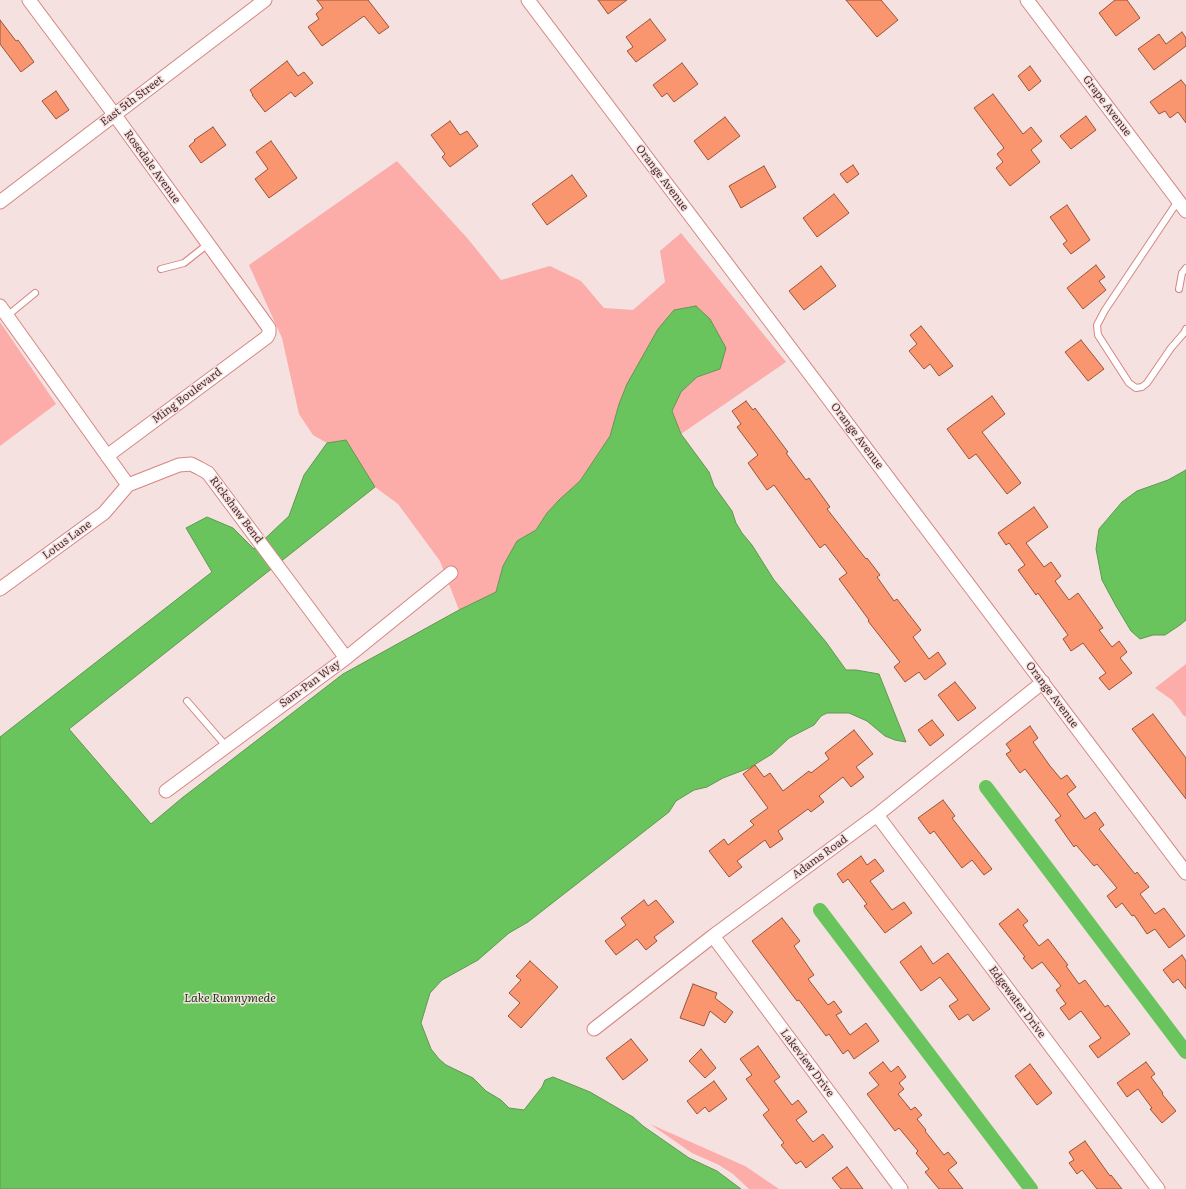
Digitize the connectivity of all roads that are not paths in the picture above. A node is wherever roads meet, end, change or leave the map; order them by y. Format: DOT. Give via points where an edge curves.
graph roads {
  1 [pos="29,0"];
  2 [pos="265,0"];
  3 [pos="528,0"];
  4 [pos="1027,0"];
  5 [pos="114,114"];
  6 [pos="0,202"];
  7 [pos="1182,206"];
  8 [pos="208,244"];
  9 [pos="1186,268"];
  10 [pos="161,269"];
  11 [pos="1179,289"];
  12 [pos="34,294"];
  13 [pos="4,311"];
  14 [pos="1186,329"];
  15 [pos="267,337"];
  16 [pos="107,456"];
  17 [pos="128,485"];
  18 [pos="451,572"];
  19 [pos="0,589"];
  20 [pos="346,658"];
  21 [pos="1043,682"];
  22 [pos="187,701"];
  23 [pos="226,746"];
  24 [pos="166,791"];
  25 [pos="877,815"];
  26 [pos="1186,872"];
  27 [pos="713,936"];
  28 [pos="594,1029"];
  29 [pos="901,1189"];
  30 [pos="1158,1189"];
  1 -- 5 [label="street, Rosedale Avenue"];
  2 -- 5 [label="street, East 5th Street"];
  3 -- 21 [label="street, Orange Avenue"];
  4 -- 7 [label="street, Grape Avenue"];
  5 -- 6 [label="street, East 5th Street"];
  5 -- 8 [label="street, Rosedale Avenue"];
  7 -- 14 [label="lane" via="1105,310 1097,325 1098,335 1129,383 1136,388 1142,388 1147,384"];
  8 -- 10 [label="lane" via="184,262"];
  8 -- 15 [label="street, Rosedale Avenue" via="269,328"];
  9 -- 11 [label="lane" via="1182,273"];
  12 -- 13 [label="lane"];
  13 -- 16 [label="street"];
  15 -- 16 [label="street, Ming Boulevard"];
  16 -- 17 [label="street"];
  17 -- 19 [label="street, Lotus Lane" via="104,513"];
  17 -- 20 [label="street, Rickshaw Bend" via="180,465 191,464 208,473"];
  18 -- 20 [label="street, Sam-Pan Way"];
  20 -- 23 [label="street, Sam-Pan Way"];
  21 -- 25 [label="street, Adams Road"];
  21 -- 26 [label="street, Orange Avenue"];
  22 -- 23 [label="lane"];
  23 -- 24 [label="street, Sam-Pan Way"];
  25 -- 27 [label="street, Adams Road"];
  25 -- 30 [label="street, Edgewater Drive"];
  27 -- 28 [label="street, Adams Road"];
  27 -- 29 [label="street, Lakeview Drive"];
}
